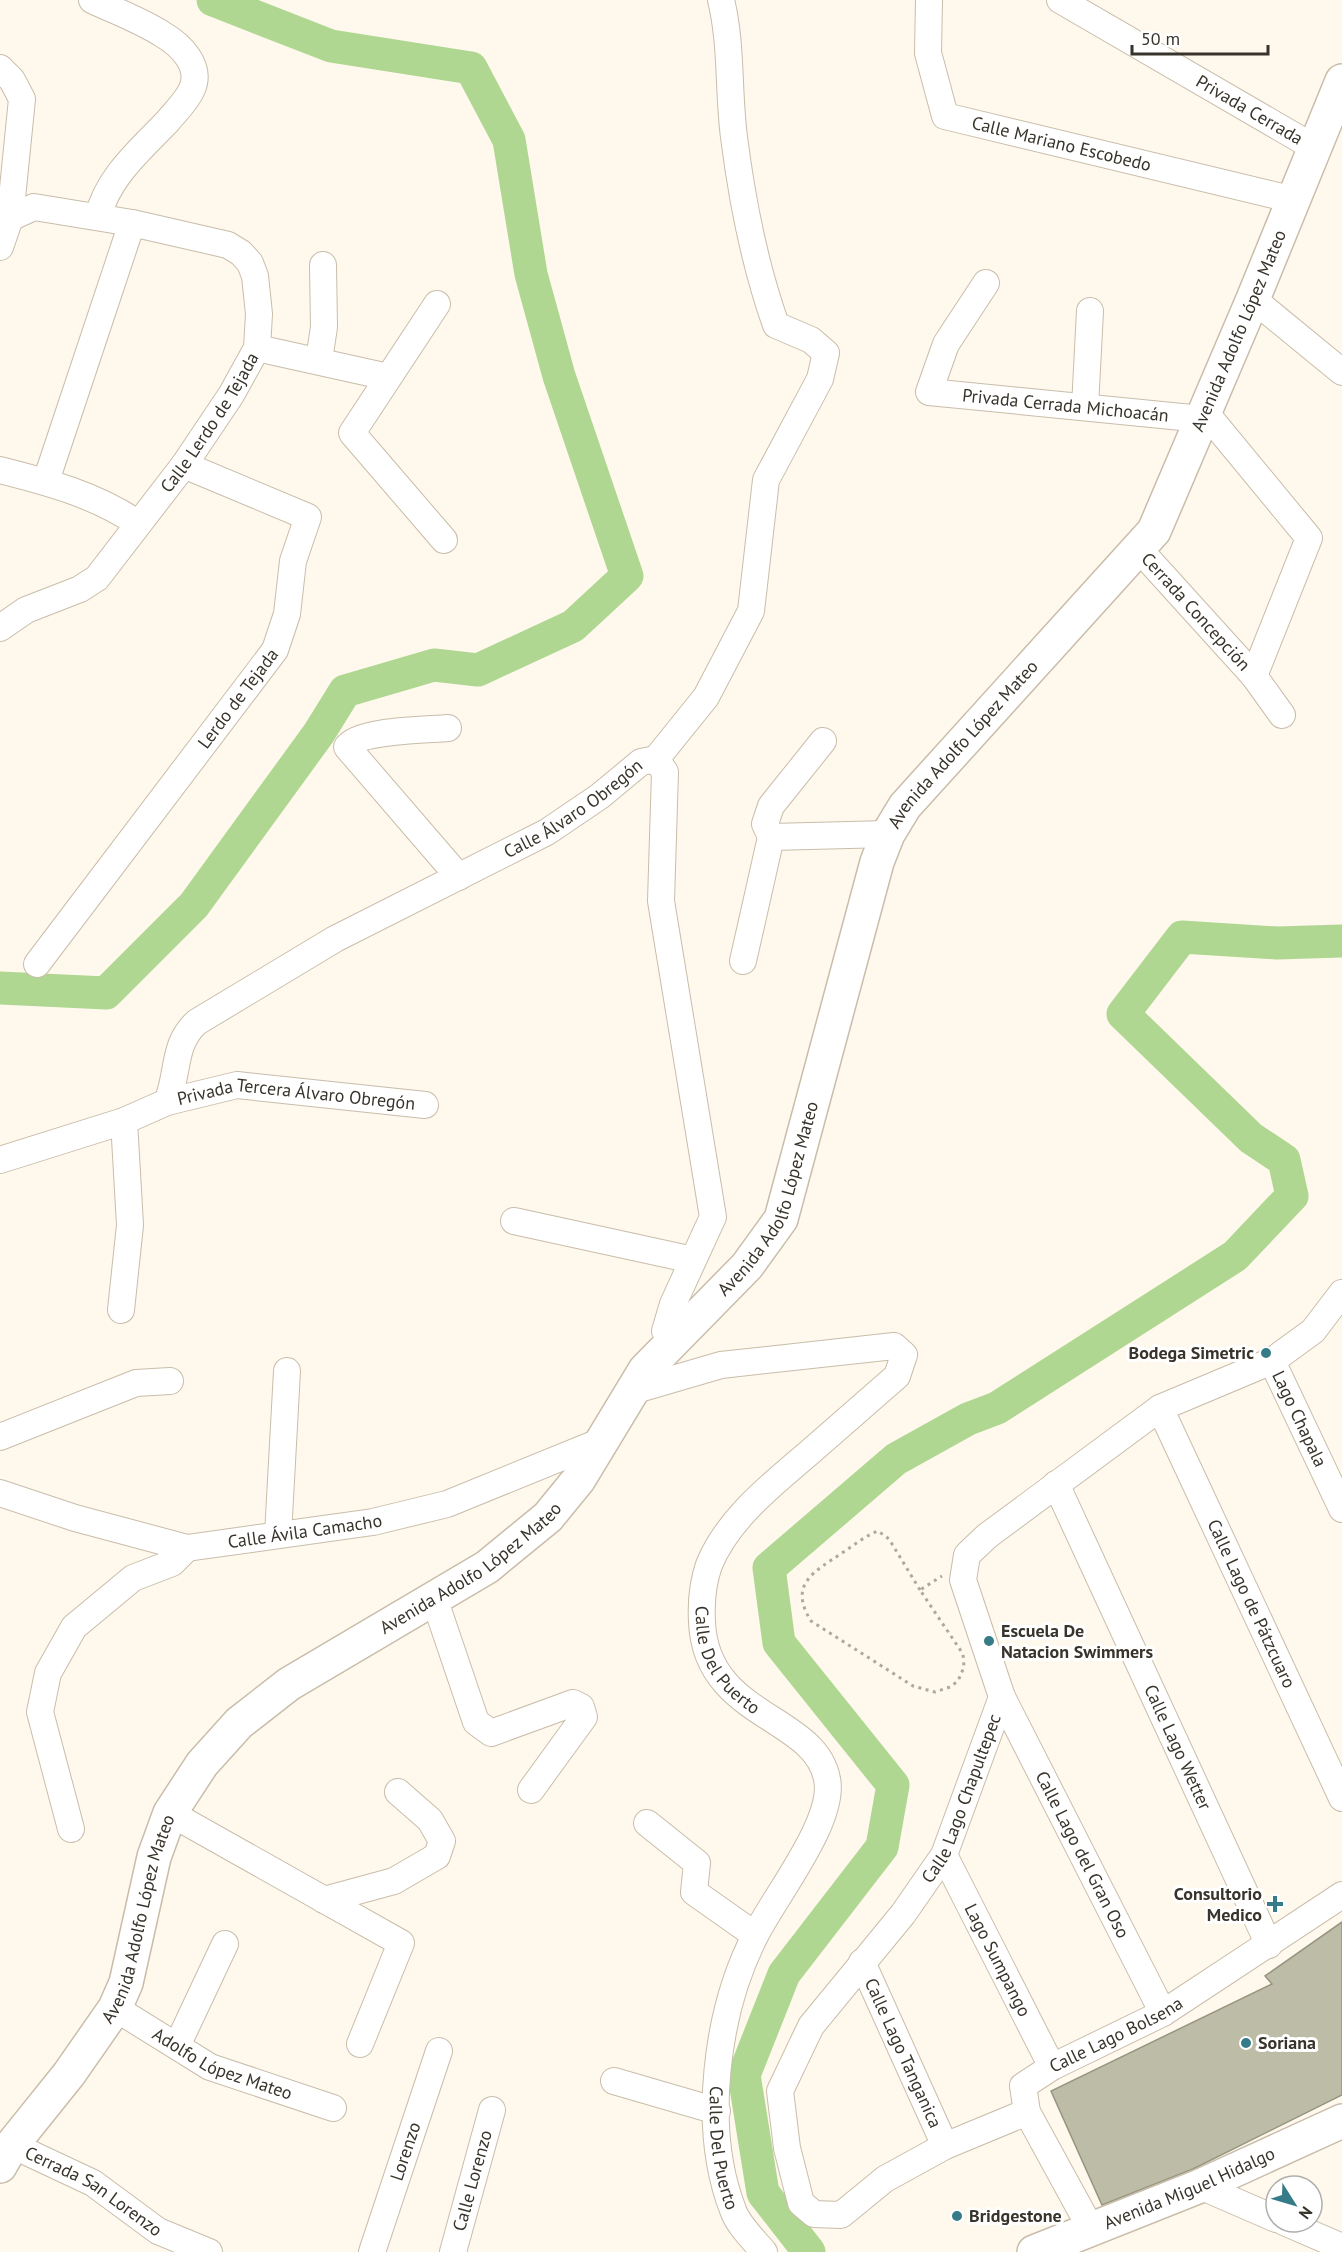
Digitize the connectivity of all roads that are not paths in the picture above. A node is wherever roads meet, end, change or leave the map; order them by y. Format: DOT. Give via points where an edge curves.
graph roads {
  1 [pos="92,0"];
  2 [pos="721,0"];
  3 [pos="929,0"];
  4 [pos="1060,0"];
  5 [pos="0,68"];
  6 [pos="1342,81"];
  7 [pos="1315,148"];
  8 [pos="1294,200"];
  9 [pos="98,217"];
  10 [pos="132,223"];
  11 [pos="4,232"];
  12 [pos="323,265"];
  13 [pos="986,283"];
  14 [pos="1253,299"];
  15 [pos="437,304"];
  16 [pos="1090,311"];
  17 [pos="257,348"];
  18 [pos="320,360"];
  19 [pos="1342,372"];
  20 [pos="388,377"];
  21 [pos="1085,407"];
  22 [pos="1204,415"];
  23 [pos="184,465"];
  24 [pos="0,470"];
  25 [pos="46,481"];
  26 [pos="137,523"];
  27 [pos="444,540"];
  28 [pos="1138,548"];
  29 [pos="0,628"];
  30 [pos="1254,676"];
  31 [pos="1282,715"];
  32 [pos="448,728"];
  33 [pos="823,741"];
  34 [pos="656,759"];
  35 [pos="888,834"];
  36 [pos="771,837"];
  37 [pos="459,877"];
  38 [pos="743,961"];
  39 [pos="37,964"];
  40 [pos="167,1102"];
  41 [pos="425,1105"];
  42 [pos="124,1121"];
  43 [pos="0,1160"];
  44 [pos="514,1221"];
  45 [pos="693,1260"];
  46 [pos="1342,1293"];
  47 [pos="121,1310"];
  48 [pos="673,1342"];
  49 [pos="1272,1361"];
  50 [pos="287,1371"];
  51 [pos="170,1381"];
  52 [pos="632,1390"];
  53 [pos="1160,1408"];
  54 [pos="0,1437"];
  55 [pos="604,1440"];
  56 [pos="1056,1484"];
  57 [pos="0,1493"];
  58 [pos="1342,1509"];
  59 [pos="278,1536"];
  60 [pos="180,1556"];
  61 [pos="434,1598"];
  62 [pos="1002,1697"];
  63 [pos="531,1790"];
  64 [pos="398,1792"];
  65 [pos="1342,1798"];
  66 [pos="170,1813"];
  67 [pos="647,1823"];
  68 [pos="71,1829"];
  69 [pos="944,1855"];
  70 [pos="1342,1895"];
  71 [pos="324,1900"];
  72 [pos="755,1935"];
  73 [pos="225,1944"];
  74 [pos="1269,1945"];
  75 [pos="862,1962"];
  76 [pos="116,2008"];
  77 [pos="1163,2013"];
  78 [pos="360,2044"];
  79 [pos="177,2046"];
  80 [pos="440,2051"];
  81 [pos="1052,2067"];
  82 [pos="614,2081"];
  83 [pos="333,2108"];
  84 [pos="492,2110"];
  85 [pos="717,2111"];
  86 [pos="1027,2112"];
  87 [pos="1342,2121"];
  88 [pos="1342,2139"];
  89 [pos="945,2146"];
  90 [pos="6,2156"];
  91 [pos="1210,2190"];
  92 [pos="1264,2214"];
  93 [pos="1312,2234"];
  94 [pos="1084,2240"];
  95 [pos="1342,2247"];
  96 [pos="209,2252"];
  97 [pos="372,2252"];
  98 [pos="453,2252"];
  99 [pos="764,2252"];
  100 [pos="1034,2252"];
  1 -- 9 [label="street" via="163,34 186,55 195,79 178,110 121,171 105,194"];
  2 -- 34 [label="street" via="727,23 734,137 761,283 776,325 811,340 826,353 820,379 766,480 751,611 706,697"];
  3 -- 8 [label="street, Calle Mariano Escobedo" via="928,53 945,116"];
  4 -- 7 [label="street, Privada Cerrada"];
  5 -- 11 [label="street" via="22,99"];
  6 -- 7 [label="main road, Avenida Adolfo López Mateo"];
  7 -- 8 [label="main road, Avenida Adolfo López Mateo"];
  8 -- 14 [label="main road, Avenida Adolfo López Mateo"];
  9 -- 10 [label="street, Calle Lerdo de Tejada"];
  9 -- 11 [label="street, Calle Lerdo de Tejada" via="34,207"];
  10 -- 17 [label="street, Calle Lerdo de Tejada" via="228,245 241,253 255,276"];
  10 -- 25 [label="street"];
  12 -- 18 [label="street"];
  13 -- 21 [label="street, Privada Cerrada Michoacán" via="946,344 929,392"];
  14 -- 19 [label="street"];
  14 -- 22 [label="main road, Avenida Adolfo López Mateo"];
  15 -- 20 [label="street"];
  16 -- 21 [label="street"];
  17 -- 18 [label="street"];
  17 -- 23 [label="street, Calle Lerdo de Tejada"];
  18 -- 20 [label="street"];
  20 -- 27 [label="street" via="352,433"];
  21 -- 22 [label="street, Privada Cerrada Michoacán"];
  22 -- 28 [label="main road, Avenida Adolfo López Mateo" via="1154,531"];
  22 -- 30 [label="street" via="1309,538"];
  23 -- 26 [label="street, Calle Lerdo de Tejada"];
  23 -- 39 [label="street, Lerdo de Tejada" via="308,517 293,561 287,614 275,650"];
  24 -- 25 [label="street"];
  25 -- 26 [label="street" via="116,508"];
  26 -- 29 [label="street, Calle Lerdo de Tejada" via="97,578 80,589 26,610"];
  28 -- 30 [label="street, Cerrada Concepción"];
  28 -- 35 [label="main road, Avenida Adolfo López Mateo" via="904,806"];
  30 -- 31 [label="street, Cerrada Concepción"];
  32 -- 37 [label="street" via="366,736 347,747"];
  33 -- 36 [label="street" via="771,806 765,824"];
  34 -- 37 [label="street, Calle Álvaro Obregón" via="641,762 547,832"];
  34 -- 45 [label="street, Calle Álvaro Obregón" via="665,772 661,901 713,1217"];
  35 -- 36 [label="street"];
  35 -- 48 [label="main road, Avenida Adolfo López Mateo" via="877,862 781,1219 747,1266"];
  36 -- 38 [label="street"];
  37 -- 40 [label="street, Calle Álvaro Obregón" via="335,939 197,1022 184,1034"];
  40 -- 41 [label="street, Privada Tercera Álvaro Obregón" via="237,1085"];
  40 -- 42 [label="street"];
  42 -- 43 [label="street"];
  42 -- 47 [label="street" via="130,1226"];
  44 -- 45 [label="street"];
  45 -- 48 [label="street, Calle Álvaro Obregón" via="665,1331"];
  46 -- 49 [label="street" via="1313,1331"];
  48 -- 52 [label="main road, Avenida Adolfo López Mateo" via="645,1370"];
  49 -- 53 [label="street"];
  49 -- 58 [label="street, Lago Chapala"];
  50 -- 59 [label="street"];
  51 -- 54 [label="street" via="136,1383"];
  52 -- 55 [label="main road, Avenida Adolfo López Mateo"];
  52 -- 72 [label="street, Calle Del Puerto" via="721,1365 894,1346 904,1355 897,1376 759,1497 729,1531 709,1565 701,1606 703,1644 720,1679 751,1708 801,1740 816,1754 827,1778 828,1803 813,1837"];
  53 -- 56 [label="street"];
  53 -- 65 [label="street, Calle Lago de Pátzcuaro"];
  55 -- 59 [label="street, Calle Ávila Camacho" via="447,1504 373,1522"];
  55 -- 61 [label="main road, Avenida Adolfo López Mateo" via="548,1517 487,1567"];
  56 -- 62 [label="street, Calle Lago Chapultepec" via="967,1555 963,1580"];
  56 -- 74 [label="street, Calle Lago Wetter"];
  57 -- 60 [label="street, Calle Ávila Camacho"];
  59 -- 60 [label="street, Calle Ávila Camacho"];
  60 -- 68 [label="street" via="167,1575 95,1620 74,1628 48,1673 40,1712"];
  61 -- 63 [label="street" via="476,1722 491,1733 573,1703 581,1707 584,1717"];
  61 -- 66 [label="main road, Avenida Adolfo López Mateo" via="289,1684 239,1723 201,1764"];
  62 -- 69 [label="street, Calle Lago Chapultepec"];
  62 -- 77 [label="street, Calle Lago del Gran Oso"];
  64 -- 71 [label="street" via="430,1820 442,1841 437,1856 394,1881"];
  66 -- 71 [label="street"];
  66 -- 76 [label="main road, Avenida Adolfo López Mateo" via="154,1857 126,1983"];
  67 -- 72 [label="street" via="697,1863 694,1892"];
  69 -- 75 [label="street, Calle Lago Chapultepec" via="903,1914"];
  69 -- 81 [label="street, Lago Sumpango"];
  70 -- 74 [label="street, Calle Lago Bolsena"];
  71 -- 78 [label="street" via="400,1943"];
  72 -- 85 [label="street, Calle Del Puerto" via="726,2009 715,2078"];
  73 -- 79 [label="street"];
  74 -- 77 [label="street, Calle Lago Bolsena"];
  75 -- 89 [label="street, Calle Lago Tanganica"];
  75 -- 89 [label="street, Calle Lago Chapultepec" via="810,2026 780,2091 787,2148 801,2203 814,2214 841,2215 885,2179"];
  76 -- 79 [label="street, Adolfo López Mateo"];
  76 -- 90 [label="main road, Avenida Adolfo López Mateo"];
  77 -- 81 [label="street, Calle Lago Bolsena"];
  79 -- 83 [label="street, Adolfo López Mateo" via="210,2067"];
  80 -- 97 [label="street, Lorenzo"];
  81 -- 86 [label="street, Calle Lago Bolsena" via="1023,2086"];
  82 -- 85 [label="street"];
  84 -- 98 [label="street, Calle Lorenzo"];
  85 -- 99 [label="street, Calle Del Puerto" via="720,2158 733,2212"];
  86 -- 89 [label="street, Calle Lago Chapultepec"];
  86 -- 94 [label="street, Calle Lago Bolsena"];
  87 -- 91 [label="main road, Avenida Miguel Hidalgo"];
  88 -- 91 [label="main road, Avenida Miguel Hidalgo"];
  90 -- 96 [label="street, Cerrada San Lorenzo" via="93,2183 158,2231"];
  91 -- 92 [label="street"];
  91 -- 94 [label="main road, Avenida Miguel Hidalgo"];
  93 -- 95 [label="street"];
  94 -- 100 [label="main road, Avenida Miguel Hidalgo"];
}
